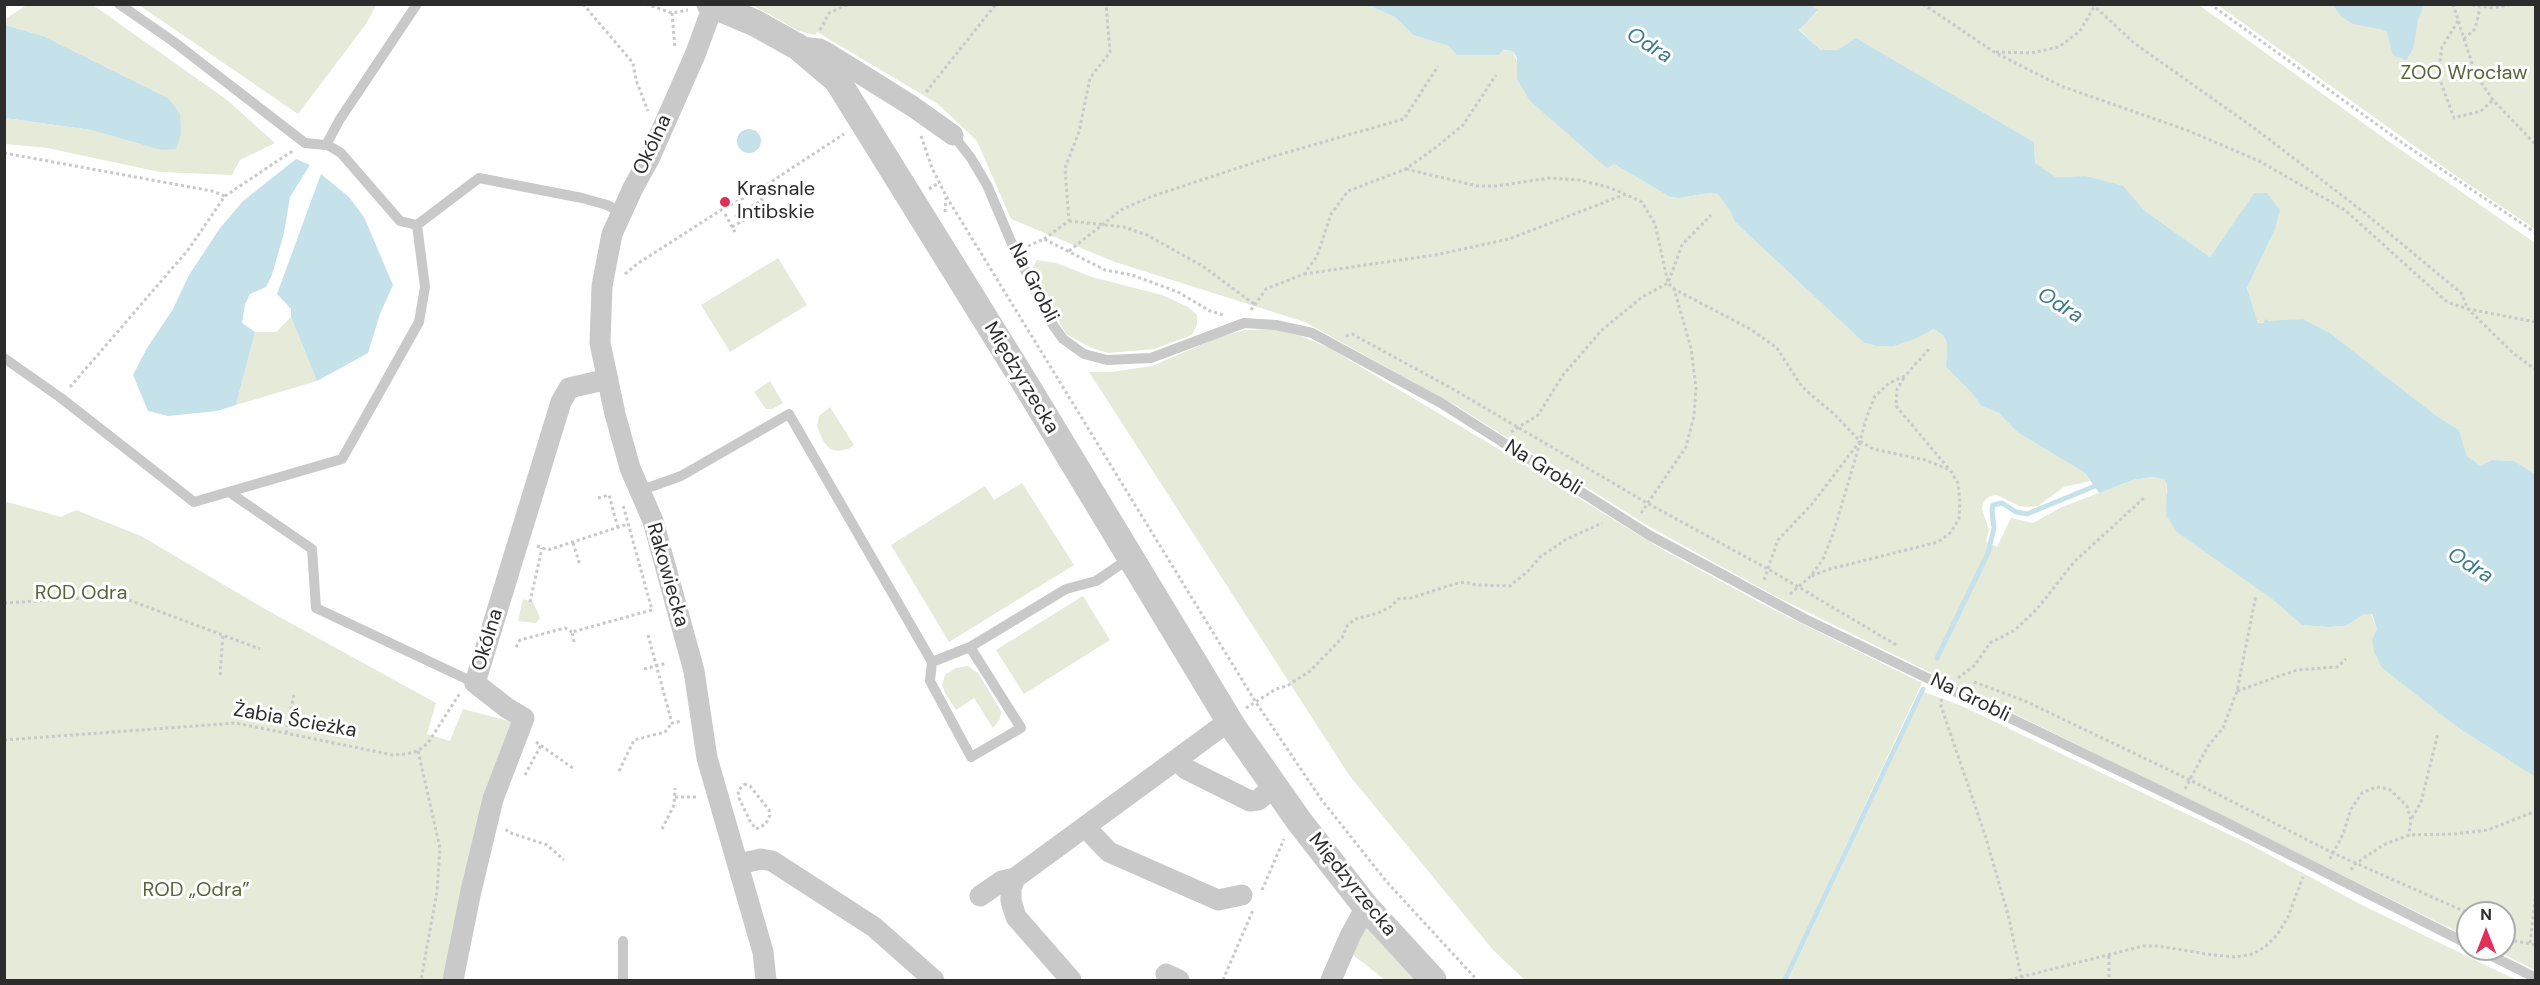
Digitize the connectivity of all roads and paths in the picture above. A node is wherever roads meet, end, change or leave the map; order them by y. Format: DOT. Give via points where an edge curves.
graph roads {
  1 [pos="119,4"];
  2 [pos="417,4"];
  3 [pos="583,4"];
  4 [pos="646,4"];
  5 [pos="849,4"];
  6 [pos="996,4"];
  7 [pos="1106,4"];
  8 [pos="1923,4"];
  9 [pos="2210,4"];
  10 [pos="2452,4"];
  11 [pos="2466,4"];
  12 [pos="711,5"];
  13 [pos="2512,5"];
  14 [pos="2093,6"];
  15 [pos="2480,7"];
  16 [pos="2458,21"];
  17 [pos="2464,39"];
  18 [pos="808,48"];
  19 [pos="1994,52"];
  20 [pos="676,53"];
  21 [pos="1438,66"];
  22 [pos="1496,75"];
  23 [pos="2493,100"];
  24 [pos="921,103"];
  25 [pos="651,118"];
  26 [pos="864,121"];
  27 [pos="952,135"];
  28 [pos="305,143"];
  29 [pos="326,144"];
  30 [pos="2535,145"];
  31 [pos="4,153"];
  32 [pos="1406,169"];
  33 [pos="940,182"];
  34 [pos="936,184"];
  35 [pos="757,191"];
  36 [pos="1626,194"];
  37 [pos="225,196"];
  38 [pos="622,213"];
  39 [pos="725,214"];
  40 [pos="1711,215"];
  41 [pos="1069,221"];
  42 [pos="1101,224"];
  43 [pos="417,225"];
  44 [pos="732,227"];
  45 [pos="735,232"];
  46 [pos="2535,233"];
  47 [pos="1044,239"];
  48 [pos="1069,250"];
  49 [pos="1015,251"];
  50 [pos="1304,274"];
  51 [pos="622,277"];
  52 [pos="1668,283"];
  53 [pos="602,286"];
  54 [pos="1674,289"];
  55 [pos="1254,304"];
  56 [pos="2468,309"];
  57 [pos="2535,322"];
  58 [pos="1244,323"];
  59 [pos="1330,342"];
  60 [pos="1930,348"];
  61 [pos="4,358"];
  62 [pos="2535,370"];
  63 [pos="1905,376"];
  64 [pos="608,379"];
  65 [pos="61,398"];
  66 [pos="1517,428"];
  67 [pos="1500,441"];
  68 [pos="1860,441"];
  69 [pos="1950,470"];
  70 [pos="639,491"];
  71 [pos="229,492"];
  72 [pos="2145,496"];
  73 [pos="598,498"];
  74 [pos="1647,503"];
  75 [pos="1616,513"];
  76 [pos="628,525"];
  77 [pos="1635,526"];
  78 [pos="618,528"];
  79 [pos="573,543"];
  80 [pos="536,546"];
  81 [pos="542,548"];
  82 [pos="1130,558"];
  83 [pos="580,565"];
  84 [pos="1768,569"];
  85 [pos="1811,576"];
  86 [pos="1799,588"];
  87 [pos="1760,593"];
  88 [pos="2256,595"];
  89 [pos="530,602"];
  90 [pos="4,603"];
  91 [pos="1777,603"];
  92 [pos="652,610"];
  93 [pos="572,632"];
  94 [pos="648,635"];
  95 [pos="223,636"];
  96 [pos="574,642"];
  97 [pos="516,647"];
  98 [pos="970,647"];
  99 [pos="1900,647"];
  100 [pos="260,650"];
  101 [pos="2346,659"];
  102 [pos="932,662"];
  103 [pos="667,663"];
  104 [pos="657,666"];
  105 [pos="644,669"];
  106 [pos="1949,672"];
  107 [pos="220,675"];
  108 [pos="1959,677"];
  109 [pos="475,683"];
  110 [pos="1948,687"];
  111 [pos="2237,691"];
  112 [pos="294,694"];
  113 [pos="1255,701"];
  114 [pos="684,720"];
  115 [pos="1228,721"];
  116 [pos="672,723"];
  117 [pos="286,733"];
  118 [pos="2438,733"];
  119 [pos="4,740"];
  120 [pos="536,741"];
  121 [pos="541,745"];
  122 [pos="418,751"];
  123 [pos="1177,760"];
  124 [pos="574,769"];
  125 [pos="618,771"];
  126 [pos="525,776"];
  127 [pos="2190,780"];
  128 [pos="744,783"];
  129 [pos="1274,787"];
  130 [pos="675,788"];
  131 [pos="675,796"];
  132 [pos="702,796"];
  133 [pos="2180,801"];
  134 [pos="2535,811"];
  135 [pos="509,818"];
  136 [pos="2411,820"];
  137 [pos="1086,828"];
  138 [pos="662,829"];
  139 [pos="2409,835"];
  140 [pos="2333,854"];
  141 [pos="564,860"];
  142 [pos="739,864"];
  143 [pos="2308,864"];
  144 [pos="2355,864"];
  145 [pos="2324,872"];
  146 [pos="1015,878"];
  147 [pos="2343,882"];
  148 [pos="2535,891"];
  149 [pos="1242,895"];
  150 [pos="980,896"];
  151 [pos="1366,907"];
  152 [pos="2456,908"];
  153 [pos="2456,938"];
  154 [pos="623,941"];
  155 [pos="2516,941"];
  156 [pos="2530,943"];
  157 [pos="2535,945"];
  158 [pos="2109,956"];
  159 [pos="2502,961"];
  160 [pos="2022,978"];
  161 [pos="2535,978"];
  162 [pos="422,981"];
  163 [pos="453,981"];
  164 [pos="623,981"];
  165 [pos="766,981"];
  166 [pos="934,981"];
  167 [pos="1071,981"];
  168 [pos="1331,981"];
  169 [pos="1433,981"];
  170 [pos="1476,981"];
  171 [pos="2009,981"];
  172 [pos="2109,981"];
  1 -- 28 [label="lane"];
  2 -- 29 [label="lane"];
  3 -- 25 [label="path" via="633,63"];
  4 -- 20 [label="path" via="672,13"];
  5 -- 18 [label="path" via="829,13"];
  6 -- 24 [label="path"];
  7 -- 41 [label="path" via="1110,52 1090,78 1079,132 1065,168"];
  8 -- 19 [label="path"];
  9 -- 46 [label="path"];
  10 -- 16 [label="path"];
  11 -- 15 [label="path"];
  12 -- 18 [label="street, Na Grobli"];
  12 -- 38 [label="street, Okólna" via="695,55"];
  13 -- 15 [label="path"];
  14 -- 19 [label="path" via="2080,31 2059,46 2031,53"];
  14 -- 56 [label="path" via="2134,43 2366,214 2461,293"];
  15 -- 17 [label="path" via="2475,29"];
  16 -- 17 [label="path"];
  16 -- 23 [label="path" via="2442,47 2440,61 2440,80 2454,118 2481,111"];
  17 -- 23 [label="path" via="2475,73"];
  18 -- 24 [label="street, Na Grobli"];
  18 -- 26 [label="street, Międzyrzecka" via="837,80"];
  19 -- 56 [label="path" via="2061,86 2189,131 2259,161 2345,210 2447,302"];
  21 -- 42 [label="path" via="1404,119 1150,197"];
  22 -- 32 [label="path" via="1463,125"];
  23 -- 30 [label="path"];
  24 -- 27 [label="street, Na Grobli"];
  24 -- 33 [label="path" via="916,122"];
  26 -- 35 [label="path"];
  26 -- 82 [label="street, Międzyrzecka"];
  27 -- 49 [label="lane, Na Grobli" via="987,185"];
  28 -- 29 [label="lane"];
  28 -- 37 [label="path"];
  29 -- 43 [label="lane" via="341,153 400,221"];
  31 -- 37 [label="path"];
  32 -- 36 [label="path" via="1477,186 1550,178 1580,180"];
  32 -- 50 [label="path" via="1348,191 1331,214 1317,255"];
  33 -- 34 [label="path"];
  33 -- 113 [label="path"];
  35 -- 44 [label="path" via="762,200 736,216 738,219 762,205 764,208"];
  35 -- 51 [label="path"];
  36 -- 50 [label="path" via="1509,239 1435,255"];
  36 -- 52 [label="path" via="1642,202 1655,224"];
  37 -- 65 [label="path" via="188,250"];
  38 -- 43 [label="lane" via="582,198 478,178"];
  38 -- 53 [label="street, Okólna" via="612,234"];
  39 -- 44 [label="path"];
  40 -- 52 [label="path" via="1682,245"];
  41 -- 42 [label="path"];
  41 -- 47 [label="path"];
  42 -- 48 [label="path"];
  42 -- 55 [label="path" via="1124,227 1173,248"];
  43 -- 71 [label="lane" via="425,287 419,322 342,459"];
  44 -- 45 [label="path"];
  47 -- 48 [label="path"];
  47 -- 49 [label="path"];
  48 -- 58 [label="path" via="1105,270 1132,275 1178,292"];
  49 -- 58 [label="lane, Na Grobli" via="1053,326 1063,339 1092,357 1151,358"];
  50 -- 55 [label="path" via="1266,289"];
  52 -- 54 [label="path"];
  52 -- 66 [label="path" via="1642,297 1602,330 1563,375 1538,415"];
  53 -- 64 [label="street, Rakowiecka" via="600,343"];
  54 -- 68 [label="path" via="1752,330 1777,348 1802,387"];
  54 -- 74 [label="path" via="1691,348 1696,388 1694,416 1686,447"];
  55 -- 58 [label="path"];
  56 -- 57 [label="path"];
  56 -- 62 [label="path"];
  58 -- 59 [label="lane, Na Grobli" via="1285,327"];
  59 -- 66 [label="path" via="1353,334"];
  59 -- 67 [label="lane, Na Grobli" via="1441,403"];
  60 -- 63 [label="path"];
  61 -- 65 [label="lane"];
  63 -- 68 [label="path" via="1889,383 1875,396"];
  63 -- 69 [label="path" via="1897,389 1896,406"];
  64 -- 70 [label="street, Rakowiecka"];
  64 -- 109 [label="street, Okólna" via="569,388 561,402"];
  65 -- 71 [label="lane" via="194,502"];
  66 -- 67 [label="path"];
  66 -- 74 [label="path"];
  67 -- 75 [label="lane, Na Grobli"];
  68 -- 69 [label="path" via="1873,449 1925,460"];
  68 -- 84 [label="path" via="1812,504 1778,540"];
  68 -- 85 [label="path" via="1833,534"];
  69 -- 85 [label="path" via="1958,483 1960,502 1959,519 1950,533 1938,542"];
  70 -- 102 [label="lane" via="681,476 789,414"];
  70 -- 142 [label="street, Rakowiecka" via="653,521 694,671 707,758"];
  71 -- 109 [label="lane" via="312,549 316,608"];
  72 -- 108 [label="path" via="2074,562 2037,609 2015,630 1990,643 1975,665"];
  73 -- 78 [label="path" via="609,495"];
  74 -- 77 [label="path"];
  74 -- 84 [label="path"];
  75 -- 77 [label="lane, Na Grobli"];
  75 -- 113 [label="path" via="1540,557 1510,586 1462,582 1398,599 1378,613 1355,619 1310,671"];
  76 -- 78 [label="path"];
  77 -- 87 [label="lane, Na Grobli"];
  78 -- 79 [label="path"];
  79 -- 81 [label="path"];
  79 -- 83 [label="path"];
  80 -- 81 [label="path"];
  81 -- 89 [label="path"];
  82 -- 98 [label="lane" via="1096,581 1066,589"];
  82 -- 115 [label="street, Międzyrzecka"];
  84 -- 86 [label="path"];
  84 -- 87 [label="path"];
  85 -- 86 [label="path"];
  86 -- 91 [label="path"];
  86 -- 99 [label="path"];
  87 -- 91 [label="lane, Na Grobli"];
  88 -- 111 [label="path"];
  90 -- 95 [label="path" via="117,596"];
  91 -- 110 [label="lane, Na Grobli"];
  92 -- 93 [label="path"];
  93 -- 96 [label="path"];
  93 -- 97 [label="path" via="565,628 520,640"];
  94 -- 104 [label="path"];
  95 -- 100 [label="path"];
  95 -- 107 [label="path"];
  98 -- 102 [label="lane"];
  98 -- 102 [label="lane" via="1021,728 971,757 930,681"];
  101 -- 111 [label="path" via="2337,667 2298,670"];
  103 -- 104 [label="path"];
  104 -- 105 [label="path"];
  104 -- 116 [label="path"];
  106 -- 108 [label="path"];
  108 -- 127 [label="path" via="2025,701"];
  109 -- 122 [label="path" via="464,689 428,743"];
  109 -- 163 [label="street, Okólna" via="524,718 493,799"];
  110 -- 133 [label="lane, Na Grobli"];
  110 -- 160 [label="path" via="1940,703 1985,835"];
  111 -- 127 [label="path" via="2223,728 2208,746"];
  112 -- 117 [label="path"];
  113 -- 170 [label="path" via="1336,818 1386,881"];
  114 -- 116 [label="path"];
  115 -- 123 [label="street"];
  115 -- 129 [label="street, Międzyrzecka"];
  116 -- 125 [label="path" via="665,732 634,740"];
  117 -- 119 [label="path, Żabia Ścieżka" via="236,723"];
  117 -- 122 [label="path, Żabia Ścieżka" via="393,755"];
  118 -- 136 [label="path" via="2421,802"];
  120 -- 121 [label="path"];
  121 -- 124 [label="path"];
  121 -- 126 [label="path"];
  122 -- 162 [label="path" via="440,848"];
  123 -- 129 [label="street" via="1186,769 1250,801 1258,800"];
  123 -- 137 [label="street"];
  127 -- 133 [label="path"];
  127 -- 140 [label="path"];
  128 -- 128 [label="path" via="769,810 766,824 756,829 739,798 738,791"];
  129 -- 151 [label="street, Międzyrzecka"];
  130 -- 131 [label="path"];
  131 -- 132 [label="path"];
  131 -- 138 [label="path"];
  133 -- 143 [label="lane, Na Grobli"];
  134 -- 139 [label="path" via="2488,830"];
  135 -- 141 [label="path" via="508,832 547,845"];
  136 -- 139 [label="path"];
  136 -- 140 [label="path" via="2407,806 2389,789 2376,787 2362,793 2350,809"];
  137 -- 146 [label="street"];
  137 -- 149 [label="street" via="1109,852 1218,900"];
  139 -- 144 [label="path" via="2383,845"];
  140 -- 144 [label="path"];
  140 -- 145 [label="path"];
  142 -- 165 [label="street, Rakowiecka" via="763,952"];
  142 -- 166 [label="street" via="772,861 874,927"];
  143 -- 145 [label="lane, Na Grobli"];
  143 -- 158 [label="path" via="2288,917 2277,935 2253,954 2213,956 2143,946"];
  144 -- 147 [label="path"];
  144 -- 152 [label="path"];
  145 -- 147 [label="lane, Na Grobli"];
  146 -- 150 [label="street" via="1002,881"];
  146 -- 167 [label="street" via="1011,901 1016,917"];
  147 -- 153 [label="lane, Na Grobli"];
  148 -- 156 [label="path"];
  151 -- 168 [label="street"];
  151 -- 169 [label="street, Międzyrzecka"];
  154 -- 164 [label="lane"];
  155 -- 156 [label="path"];
  156 -- 157 [label="path"];
  158 -- 160 [label="path"];
  158 -- 172 [label="path"];
  159 -- 161 [label="lane"];
  160 -- 171 [label="path"];
}
